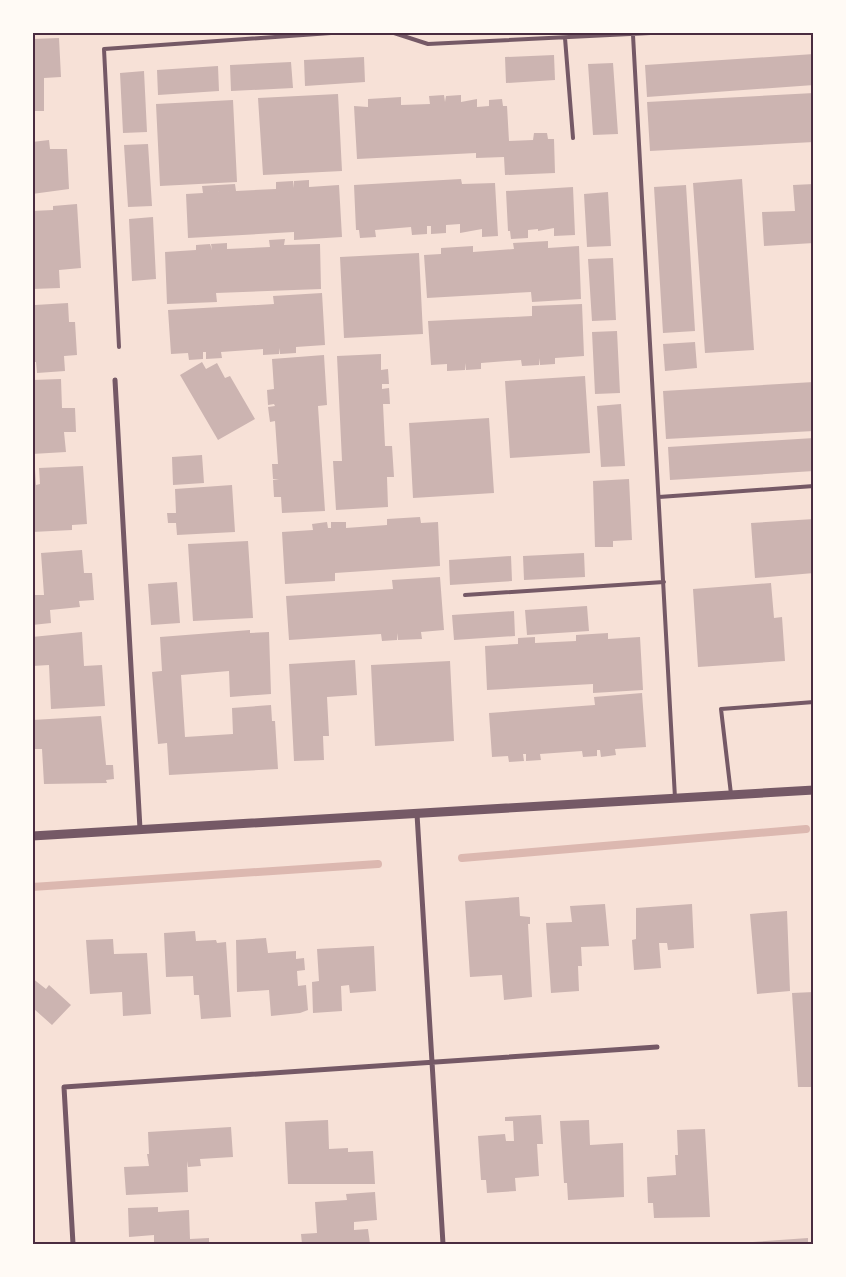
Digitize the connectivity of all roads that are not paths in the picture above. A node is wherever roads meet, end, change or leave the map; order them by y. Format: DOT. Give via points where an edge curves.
graph roads {
  1 [pos="346,32"];
  2 [pos="391,32"];
  3 [pos="671,32"];
  4 [pos="633,35"];
  5 [pos="565,38"];
  6 [pos="573,138"];
  7 [pos="119,347"];
  8 [pos="115,380"];
  9 [pos="814,486"];
  10 [pos="659,497"];
  11 [pos="664,582"];
  12 [pos="465,595"];
  13 [pos="814,702"];
  14 [pos="814,790"];
  15 [pos="731,795"];
  16 [pos="675,798"];
  17 [pos="417,814"];
  18 [pos="140,830"];
  19 [pos="32,836"];
  20 [pos="657,1047"];
  21 [pos="432,1062"];
  22 [pos="73,1244"];
  23 [pos="442,1244"];
  1 -- 7 [label="lane" via="104,49"];
  2 -- 5 [label="lane" via="428,44"];
  3 -- 4 [label="lane"];
  4 -- 5 [label="lane"];
  4 -- 10 [label="lane"];
  5 -- 6 [label="lane"];
  8 -- 18 [label="street"];
  9 -- 10 [label="lane"];
  10 -- 11 [label="lane"];
  11 -- 12 [label="lane"];
  11 -- 16 [label="lane"];
  13 -- 15 [label="lane" via="721,709"];
  14 -- 15 [label="street"];
  15 -- 16 [label="street"];
  16 -- 17 [label="street"];
  17 -- 18 [label="street"];
  17 -- 21 [label="street"];
  18 -- 19 [label="street"];
  20 -- 21 [label="street"];
  21 -- 22 [label="street" via="64,1087"];
  21 -- 23 [label="street"];
}
